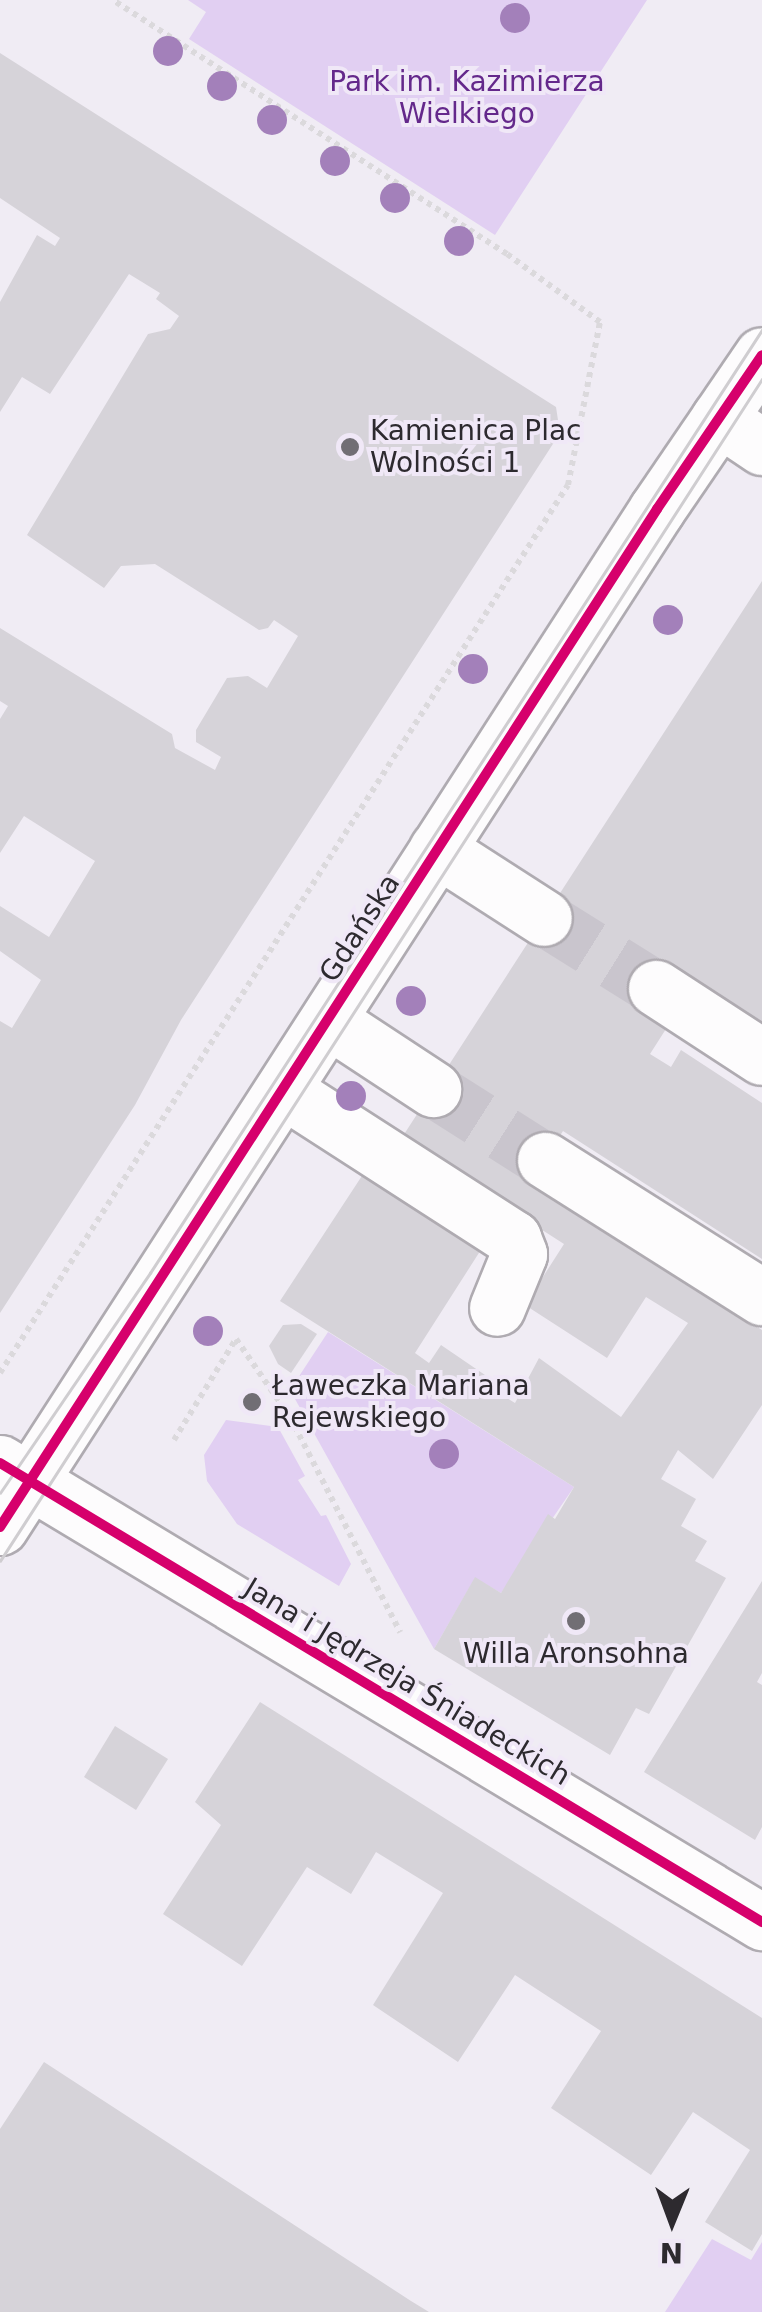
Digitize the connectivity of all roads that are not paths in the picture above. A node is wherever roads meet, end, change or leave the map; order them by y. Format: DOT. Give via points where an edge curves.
graph roads {
  1 [pos="762,355"];
  2 [pos="730,433"];
  3 [pos="438,849"];
  4 [pos="544,918"];
  5 [pos="656,988"];
  6 [pos="328,1020"];
  7 [pos="762,1057"];
  8 [pos="433,1089"];
  9 [pos="284,1090"];
  10 [pos="545,1160"];
  11 [pos="762,1296"];
  12 [pos="497,1308"];
  13 [pos="15,1472"];
  14 [pos="0,1527"];
  15 [pos="762,1922"];
  1 -- 2 [label="street, Gdańska"];
  2 -- 3 [label="street, Gdańska"];
  3 -- 4 [label="street"];
  3 -- 6 [label="street, Gdańska"];
  5 -- 7 [label="street"];
  6 -- 8 [label="street"];
  6 -- 9 [label="street, Gdańska"];
  9 -- 12 [label="street" via="513,1238 519,1254"];
  9 -- 13 [label="street, Gdańska"];
  10 -- 11 [label="street"];
  13 -- 14 [label="street, Gdańska"];
  13 -- 15 [label="street, Jana i Jędrzeja Śniadeckich"];
}
